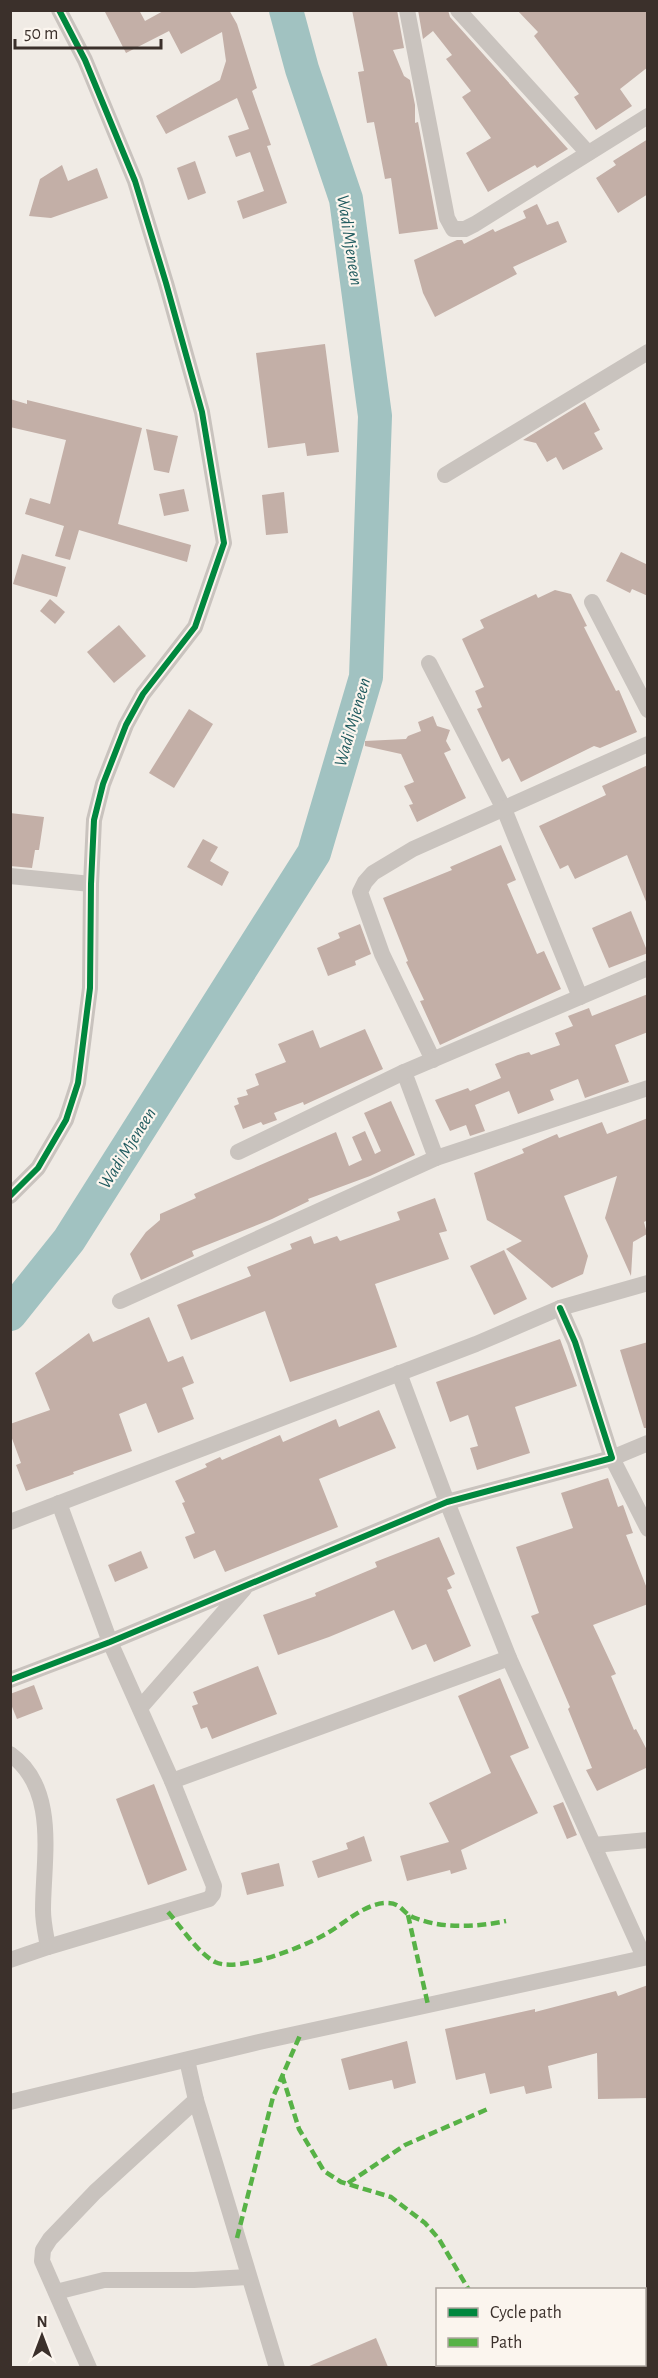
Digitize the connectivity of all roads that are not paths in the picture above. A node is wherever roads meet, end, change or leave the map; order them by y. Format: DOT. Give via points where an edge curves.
graph roads {
  1 [pos="59,10"];
  2 [pos="407,10"];
  3 [pos="458,10"];
  4 [pos="648,116"];
  5 [pos="588,153"];
  6 [pos="648,352"];
  7 [pos="445,475"];
  8 [pos="592,602"];
  9 [pos="429,663"];
  10 [pos="648,710"];
  11 [pos="648,744"];
  12 [pos="504,809"];
  13 [pos="10,876"];
  14 [pos="91,884"];
  15 [pos="648,968"];
  16 [pos="580,997"];
  17 [pos="433,1060"];
  18 [pos="404,1072"];
  19 [pos="648,1088"];
  20 [pos="238,1152"];
  21 [pos="436,1158"];
  22 [pos="10,1197"];
  23 [pos="648,1283"];
  24 [pos="120,1301"];
  25 [pos="560,1308"];
  26 [pos="399,1373"];
  27 [pos="648,1443"];
  28 [pos="612,1458"];
  29 [pos="447,1502"];
  30 [pos="641,1502"];
  31 [pos="59,1503"];
  32 [pos="10,1522"];
  33 [pos="648,1529"];
  34 [pos="247,1585"];
  35 [pos="110,1642"];
  36 [pos="509,1658"];
  37 [pos="10,1680"];
  38 [pos="140,1708"];
  39 [pos="10,1754"];
  40 [pos="172,1781"];
  41 [pos="648,1840"];
  42 [pos="594,1845"];
  43 [pos="48,1947"];
  44 [pos="646,1957"];
  45 [pos="10,1960"];
  46 [pos="187,2060"];
  47 [pos="196,2100"];
  48 [pos="10,2102"];
  49 [pos="248,2277"];
  50 [pos="56,2292"];
  51 [pos="89,2367"];
  52 [pos="277,2367"];
  1 -- 14 [label="street" via="86,60 135,181 202,412 224,543 195,627 143,694 126,725 94,820"];
  2 -- 5 [label="street" via="447,218 453,229 475,224"];
  3 -- 5 [label="street"];
  4 -- 5 [label="street"];
  6 -- 7 [label="street"];
  8 -- 10 [label="street"];
  9 -- 12 [label="street"];
  11 -- 12 [label="street"];
  12 -- 16 [label="street"];
  12 -- 17 [label="street" via="413,849 373,873 360,892 382,954"];
  13 -- 14 [label="street"];
  14 -- 22 [label="street" via="90,988 78,1083 66,1120 38,1168"];
  15 -- 16 [label="street"];
  16 -- 17 [label="street"];
  17 -- 18 [label="street"];
  18 -- 20 [label="street"];
  18 -- 21 [label="street"];
  19 -- 21 [label="street"];
  21 -- 24 [label="street"];
  23 -- 25 [label="street"];
  25 -- 26 [label="street"];
  25 -- 28 [label="street" via="575,1342"];
  26 -- 29 [label="street"];
  26 -- 31 [label="street"];
  27 -- 28 [label="street"];
  28 -- 29 [label="street"];
  28 -- 30 [label="street"];
  29 -- 34 [label="street"];
  29 -- 36 [label="street"];
  30 -- 33 [label="street"];
  31 -- 32 [label="street"];
  31 -- 35 [label="street"];
  34 -- 35 [label="street"];
  34 -- 38 [label="street"];
  35 -- 37 [label="street"];
  35 -- 38 [label="street"];
  36 -- 40 [label="street"];
  36 -- 42 [label="street"];
  38 -- 40 [label="street"];
  39 -- 43 [label="street" via="21,1762 38,1786 46,1828 43,1914"];
  40 -- 43 [label="street" via="214,1886 213,1894 209,1899"];
  41 -- 42 [label="street"];
  42 -- 44 [label="street"];
  43 -- 45 [label="street"];
  44 -- 46 [label="street"];
  46 -- 47 [label="street"];
  46 -- 48 [label="street"];
  47 -- 49 [label="street"];
  47 -- 50 [label="street" via="95,2192 50,2239 42,2261"];
  49 -- 50 [label="street" via="104,2280"];
  49 -- 52 [label="street"];
  50 -- 51 [label="street"];
}
